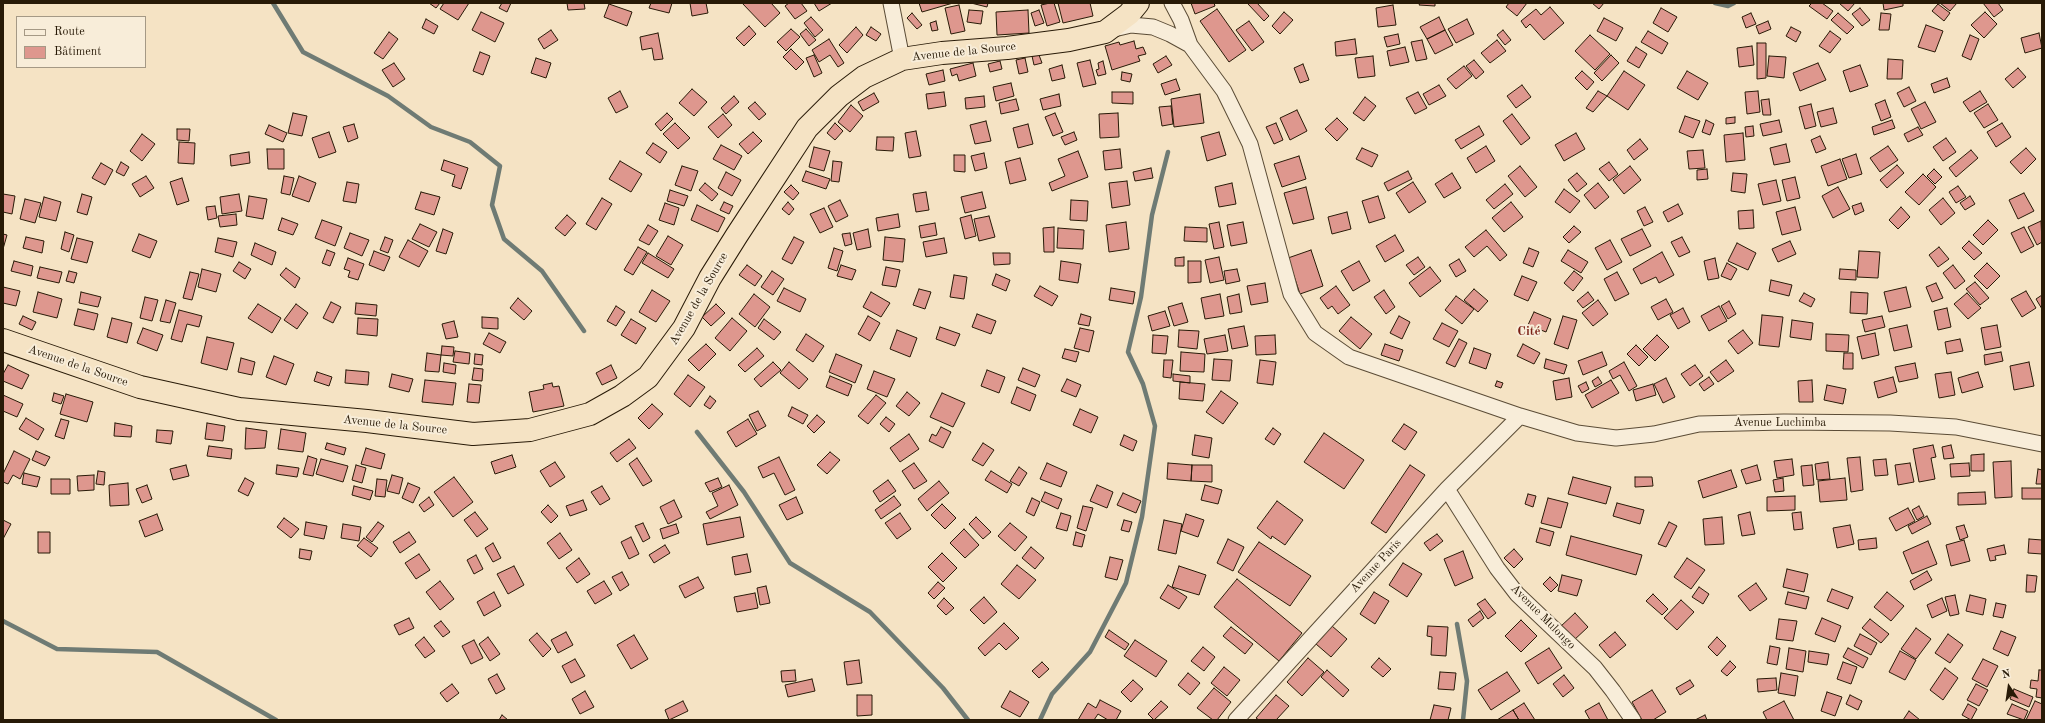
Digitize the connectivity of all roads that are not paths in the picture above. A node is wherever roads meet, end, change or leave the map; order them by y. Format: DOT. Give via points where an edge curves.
graph roads {
  1 [pos="890,3"];
  2 [pos="1138,3"];
  3 [pos="1172,3"];
  4 [pos="1105,32"];
  5 [pos="1190,45"];
  6 [pos="902,59"];
  7 [pos="3,340"];
  8 [pos="1520,416"];
  9 [pos="2042,444"];
  10 [pos="1447,488"];
  11 [pos="1236,720"];
  12 [pos="1632,720"];
  1 -- 6 [label="street"];
  2 -- 4 [label="highway, Avenue de la Source" via="1129,14"];
  3 -- 5 [label="street"];
  4 -- 5 [label="street" via="1131,24 1153,27"];
  4 -- 6 [label="highway, Avenue de la Source" via="1069,40 1007,48 942,52"];
  5 -- 8 [label="street, Avenue Luchimba" via="1224,91 1250,144 1291,294 1315,333 1348,357"];
  6 -- 7 [label="highway, Avenue de la Source" via="864,77 840,96 808,128 710,278 684,328 666,355 648,377 622,396 590,414 530,430 473,434 239,409 140,387"];
  8 -- 9 [label="street, Avenue Luchimba" via="1577,433 1616,438 1654,434 1699,424 1890,423 1956,427"];
  8 -- 10 [label="street, Avenue Paris"];
  10 -- 11 [label="street, Avenue Paris"];
  10 -- 12 [label="street, Avenue Mulongo" via="1496,568 1517,594 1594,668 1613,690"];
}
